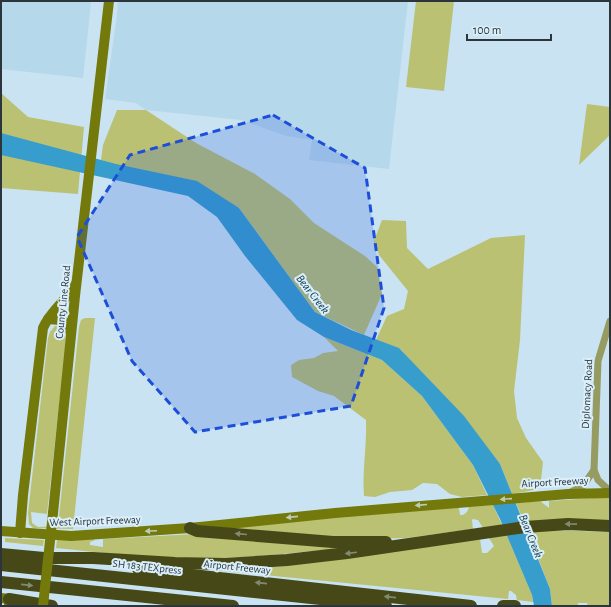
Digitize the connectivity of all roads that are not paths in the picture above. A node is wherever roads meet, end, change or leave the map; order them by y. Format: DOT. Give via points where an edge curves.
graph roads {
  1 [pos="109,1"];
  2 [pos="77,281"];
  3 [pos="73,312"];
  4 [pos="48,319"];
  5 [pos="610,321"];
  6 [pos="71,333"];
  7 [pos="594,470"];
  8 [pos="610,492"];
  9 [pos="568,494"];
  10 [pos="610,526"];
  11 [pos="190,528"];
  12 [pos="1,531"];
  13 [pos="20,533"];
  14 [pos="403,544"];
  15 [pos="1,554"];
  16 [pos="37,558"];
  17 [pos="1,564"];
  18 [pos="1,570"];
  19 [pos="1,582"];
  20 [pos="52,588"];
  21 [pos="6,601"];
  22 [pos="43,606"];
  23 [pos="52,606"];
  24 [pos="148,606"];
  25 [pos="233,606"];
  26 [pos="332,606"];
  27 [pos="386,606"];
  28 [pos="471,606"];
  29 [pos="503,606"];
  30 [pos="514,606"];
  1 -- 2 [label="main road, County Line Road"];
  2 -- 3 [label="main road, County Line Road"];
  2 -- 4 [label="main road"];
  3 -- 4 [label="main road" via="58,309"];
  3 -- 6 [label="main road, County Line Road"];
  4 -- 6 [label="main road" via="60,320 67,324"];
  4 -- 13 [label="main road" via="43,328"];
  5 -- 7 [label="street, Diplomacy Road" via="598,361"];
  6 -- 22 [label="main road, County Line Road, bridge"];
  7 -- 8 [label="street" via="598,480"];
  7 -- 9 [label="street" via="583,486"];
  8 -- 9 [label="main road, Airport Freeway"];
  9 -- 11 [label="main road, Airport Freeway, one-way" via="316,514"];
  10 -- 14 [label="highway, one-way" via="548,525"];
  11 -- 13 [label="main road, West Airport Freeway, one-way" via="71,536"];
  14 -- 11 [label="highway, one-way" via="333,542"];
  12 -- 13 [label="main road, West Airport Freeway"];
  14 -- 16 [label="highway, one-way" via="318,557 225,564"];
  15 -- 16 [label="highway, Airport Freeway"];
  28 -- 16 [label="highway, Airport Freeway, one-way"];
  17 -- 27 [label="highway, SH 183 TEXpress"];
  18 -- 26 [label="highway, SH 183 TEXpress"];
  19 -- 20 [label="highway, one-way"];
  20 -- 24 [label="highway"];
  20 -- 25 [label="highway"];
  21 -- 23 [label="highway"];
  29 -- 30 [label="highway"];
}
